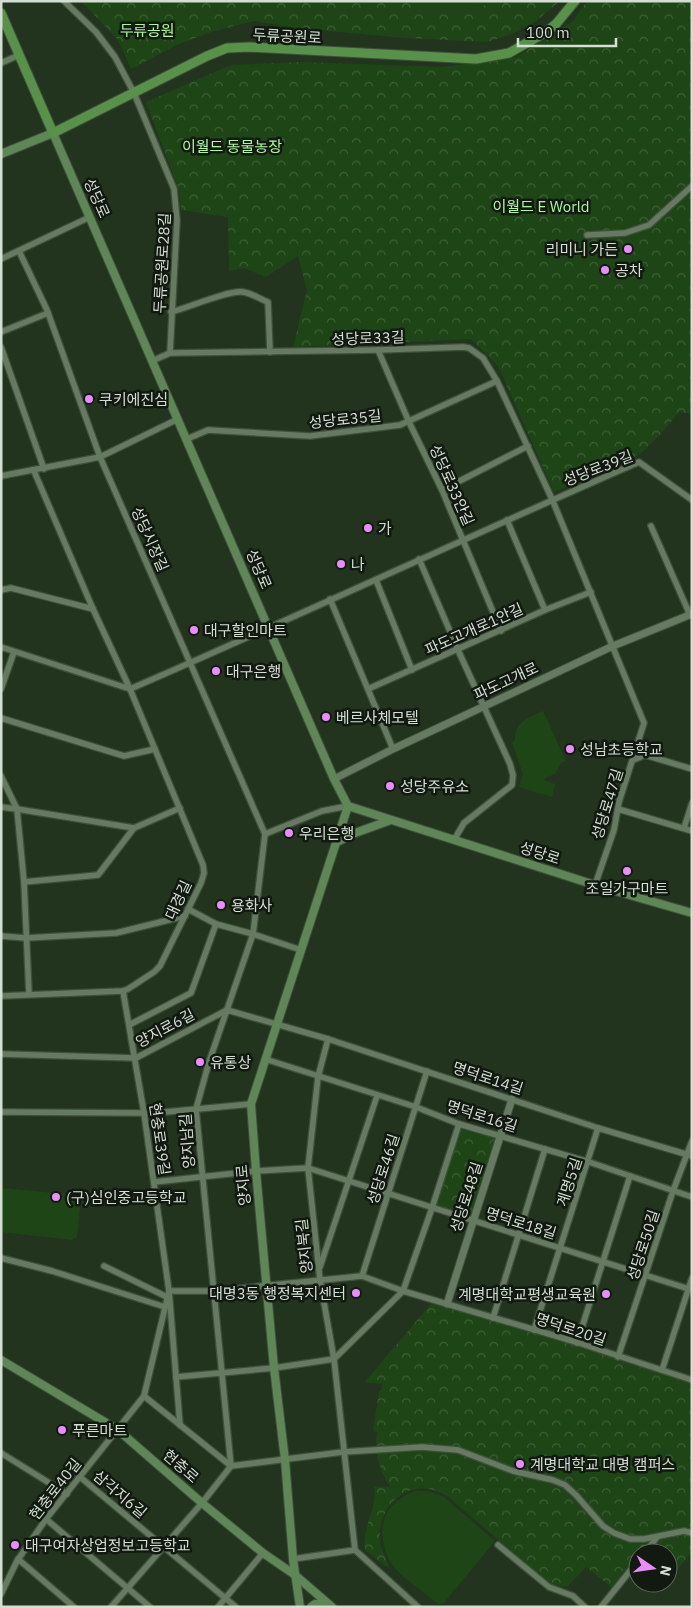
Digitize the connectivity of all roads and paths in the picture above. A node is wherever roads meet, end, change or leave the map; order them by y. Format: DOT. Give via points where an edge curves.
graph roads {
  1 [pos="64,1"];
  2 [pos="575,1"];
  3 [pos="1,13"];
  4 [pos="19,56"];
  5 [pos="1,63"];
  6 [pos="134,93"];
  7 [pos="53,133"];
  8 [pos="1,154"];
  9 [pos="692,186"];
  10 [pos="90,216"];
  11 [pos="587,235"];
  12 [pos="19,252"];
  13 [pos="1,258"];
  14 [pos="171,312"];
  15 [pos="48,313"];
  16 [pos="1,332"];
  17 [pos="1,347"];
  18 [pos="378,350"];
  19 [pos="270,352"];
  20 [pos="170,354"];
  21 [pos="152,361"];
  22 [pos="497,380"];
  23 [pos="178,419"];
  24 [pos="409,422"];
  25 [pos="187,438"];
  26 [pos="528,446"];
  27 [pos="100,457"];
  28 [pos="44,469"];
  29 [pos="34,471"];
  30 [pos="1,476"];
  31 [pos="442,490"];
  32 [pos="552,500"];
  33 [pos="692,500"];
  34 [pos="507,520"];
  35 [pos="651,526"];
  36 [pos="462,539"];
  37 [pos="419,559"];
  38 [pos="376,580"];
  39 [pos="1,590"];
  40 [pos="591,592"];
  41 [pos="330,599"];
  42 [pos="92,609"];
  43 [pos="545,610"];
  44 [pos="691,615"];
  45 [pos="269,628"];
  46 [pos="501,631"];
  47 [pos="614,646"];
  48 [pos="1,647"];
  49 [pos="458,650"];
  50 [pos="14,652"];
  51 [pos="191,663"];
  52 [pos="412,670"];
  53 [pos="1,689"];
  54 [pos="130,689"];
  55 [pos="368,689"];
  56 [pos="483,706"];
  57 [pos="1,718"];
  58 [pos="638,745"];
  59 [pos="393,748"];
  60 [pos="155,749"];
  61 [pos="646,755"];
  62 [pos="633,760"];
  63 [pos="692,769"];
  64 [pos="1,776"];
  65 [pos="334,779"];
  66 [pos="692,803"];
  67 [pos="348,806"];
  68 [pos="1,807"];
  69 [pos="17,808"];
  70 [pos="180,808"];
  71 [pos="618,809"];
  72 [pos="391,820"];
  73 [pos="134,828"];
  74 [pos="684,828"];
  75 [pos="692,831"];
  76 [pos="265,834"];
  77 [pos="454,840"];
  78 [pos="337,842"];
  79 [pos="24,882"];
  80 [pos="595,885"];
  81 [pos="188,909"];
  82 [pos="692,914"];
  83 [pos="185,916"];
  84 [pos="216,924"];
  85 [pos="253,934"];
  86 [pos="1,936"];
  87 [pos="26,938"];
  88 [pos="301,950"];
  89 [pos="123,991"];
  90 [pos="29,994"];
  91 [pos="1,996"];
  92 [pos="226,1010"];
  93 [pos="277,1024"];
  94 [pos="129,1025"];
  95 [pos="328,1039"];
  96 [pos="1,1054"];
  97 [pos="136,1058"];
  98 [pos="265,1059"];
  99 [pos="427,1071"];
  100 [pos="318,1077"];
  101 [pos="377,1096"];
  102 [pos="512,1098"];
  103 [pos="251,1104"];
  104 [pos="416,1107"];
  105 [pos="196,1109"];
  106 [pos="1,1112"];
  107 [pos="144,1114"];
  108 [pos="459,1124"];
  109 [pos="598,1128"];
  110 [pos="500,1135"];
  111 [pos="692,1141"];
  112 [pos="545,1149"];
  113 [pos="689,1156"];
  114 [pos="589,1162"];
  115 [pos="308,1168"];
  116 [pos="256,1172"];
  117 [pos="630,1176"];
  118 [pos="202,1177"];
  119 [pos="349,1181"];
  120 [pos="154,1182"];
  121 [pos="674,1191"];
  122 [pos="388,1194"];
  123 [pos="692,1197"];
  124 [pos="432,1208"];
  125 [pos="473,1221"];
  126 [pos="519,1235"];
  127 [pos="561,1248"];
  128 [pos="1,1258"];
  129 [pos="604,1262"];
  130 [pos="104,1266"];
  131 [pos="319,1271"];
  132 [pos="647,1275"];
  133 [pos="362,1276"];
  134 [pos="692,1278"];
  135 [pos="320,1280"];
  136 [pos="267,1285"];
  137 [pos="690,1290"];
  138 [pos="213,1291"];
  139 [pos="403,1291"];
  140 [pos="168,1294"];
  141 [pos="447,1304"];
  142 [pos="165,1307"];
  143 [pos="493,1318"];
  144 [pos="534,1330"];
  145 [pos="577,1343"];
  146 [pos="618,1357"];
  147 [pos="334,1359"];
  148 [pos="1,1360"];
  149 [pos="274,1368"];
  150 [pos="662,1370"];
  151 [pos="222,1374"];
  152 [pos="176,1377"];
  153 [pos="692,1380"];
  154 [pos="144,1396"];
  155 [pos="180,1425"];
  156 [pos="117,1429"];
  157 [pos="343,1452"];
  158 [pos="1,1453"];
  159 [pos="285,1460"];
  160 [pos="231,1466"];
  161 [pos="80,1477"];
  162 [pos="67,1494"];
  163 [pos="202,1503"];
  164 [pos="46,1520"];
  165 [pos="692,1533"];
  166 [pos="657,1538"];
  167 [pos="653,1543"];
  168 [pos="498,1545"];
  169 [pos="164,1547"];
  170 [pos="355,1550"];
  171 [pos="263,1553"];
  172 [pos="18,1559"];
  173 [pos="293,1559"];
  174 [pos="628,1573"];
  175 [pos="295,1576"];
  176 [pos="128,1588"];
  177 [pos="1,1594"];
  178 [pos="225,1598"];
  179 [pos="330,1605"];
  180 [pos="74,1607"];
  181 [pos="111,1607"];
  182 [pos="150,1607"];
  183 [pos="218,1607"];
  184 [pos="236,1607"];
  185 [pos="300,1607"];
  186 [pos="311,1607"];
  187 [pos="418,1607"];
  188 [pos="585,1607"];
  189 [pos="601,1607"];
  1 -- 6 [label="street, 두류공원로28길" via="107,44"];
  2 -- 6 [label="main road, 두류공원로" via="556,24 509,53 476,58 227,48"];
  3 -- 4 [label="main road, 성당로"];
  4 -- 5 [label="street"];
  4 -- 7 [label="main road, 성당로"];
  6 -- 7 [label="main road, 두류공원로"];
  6 -- 14 [label="street, 두류공원로28길" via="176,198"];
  7 -- 8 [label="main road, 두류공원로"];
  7 -- 10 [label="main road, 성당로"];
  9 -- 11 [label="street" via="649,225 625,233"];
  10 -- 12 [label="street"];
  10 -- 21 [label="main road, 성당로"];
  12 -- 13 [label="street"];
  12 -- 15 [label="street, 성당시장길"];
  14 -- 19 [label="street" via="242,292 268,302"];
  14 -- 20 [label="street, 두류공원로28길"];
  15 -- 16 [label="street"];
  15 -- 27 [label="street, 성당시장길"];
  17 -- 28 [label="street"];
  18 -- 19 [label="street, 성당로33길"];
  18 -- 22 [label="street, 성당로33길" via="470,348 483,358"];
  18 -- 24 [label="street, 성당로33안길"];
  19 -- 20 [label="street, 성당로33길"];
  20 -- 21 [label="street, 성당로33길"];
  21 -- 23 [label="main road, 성당로"];
  22 -- 24 [label="street, 성당로35길"];
  22 -- 26 [label="street, 성당로33길"];
  23 -- 25 [label="main road, 성당로"];
  23 -- 27 [label="street"];
  24 -- 25 [label="street, 성당로35길" via="310,436 208,430"];
  24 -- 31 [label="street, 성당로33안길"];
  25 -- 45 [label="main road, 성당로"];
  26 -- 31 [label="street"];
  26 -- 32 [label="street, 성당로33길"];
  27 -- 28 [label="street"];
  27 -- 51 [label="street, 성당시장길"];
  28 -- 29 [label="street"];
  29 -- 30 [label="street"];
  29 -- 42 [label="street, 대경길"];
  31 -- 36 [label="street, 성당로33안길"];
  32 -- 33 [label="street, 성당로39길" via="639,462"];
  32 -- 34 [label="street, 성당로39길"];
  32 -- 40 [label="street, 성당로33길"];
  34 -- 36 [label="street, 성당로39길"];
  34 -- 43 [label="street"];
  35 -- 44 [label="street"];
  36 -- 37 [label="street, 성당로39길"];
  36 -- 46 [label="street, 성당로33안길"];
  37 -- 38 [label="street, 성당로39길"];
  37 -- 49 [label="street"];
  38 -- 41 [label="street, 성당로39길"];
  38 -- 52 [label="street"];
  39 -- 42 [label="street" via="11,588"];
  40 -- 43 [label="street, 파도고개로1안길"];
  40 -- 47 [label="street, 성당로33길"];
  41 -- 45 [label="street, 성당로39길"];
  41 -- 55 [label="street"];
  42 -- 54 [label="street, 대경길"];
  43 -- 46 [label="street, 파도고개로1안길"];
  44 -- 47 [label="street, 파도고개로"];
  45 -- 51 [label="street"];
  45 -- 65 [label="main road, 성당로"];
  46 -- 49 [label="street, 파도고개로1안길"];
  47 -- 56 [label="street, 파도고개로"];
  47 -- 58 [label="street, 성당로47길" via="644,723"];
  48 -- 50 [label="street"];
  49 -- 52 [label="street, 파도고개로1안길"];
  49 -- 56 [label="street"];
  50 -- 53 [label="street"];
  50 -- 54 [label="street"];
  51 -- 54 [label="street"];
  51 -- 76 [label="street, 성당시장길"];
  52 -- 55 [label="street, 파도고개로1안길"];
  54 -- 60 [label="street, 대경길"];
  55 -- 59 [label="street"];
  56 -- 59 [label="street, 파도고개로"];
  56 -- 77 [label="street" via="510,764 514,781 464,823"];
  57 -- 60 [label="street" via="124,756"];
  58 -- 61 [label="street"];
  58 -- 62 [label="street, 성당로47길"];
  59 -- 65 [label="street, 파도고개로"];
  60 -- 70 [label="street, 대경길"];
  61 -- 62 [label="street"];
  61 -- 63 [label="street"];
  62 -- 71 [label="street, 성당로47길"];
  64 -- 69 [label="street"];
  65 -- 67 [label="main road, 성당로"];
  66 -- 74 [label="street"];
  67 -- 72 [label="main road, 성당로"];
  67 -- 76 [label="street" via="322,811"];
  67 -- 78 [label="main road, 양지로"];
  68 -- 69 [label="street"];
  69 -- 73 [label="street"];
  69 -- 79 [label="street"];
  70 -- 73 [label="street"];
  70 -- 81 [label="street, 대경길" via="204,873"];
  71 -- 74 [label="street"];
  71 -- 80 [label="street, 성당로47길"];
  72 -- 77 [label="main road, 성당로"];
  72 -- 78 [label="main road"];
  73 -- 79 [label="street" via="98,875"];
  74 -- 75 [label="street"];
  76 -- 85 [label="street, 양지남길"];
  77 -- 80 [label="main road, 성당로"];
  78 -- 88 [label="main road, 양지로"];
  79 -- 87 [label="street"];
  80 -- 82 [label="main road, 성당로"];
  81 -- 83 [label="street, 대경길"];
  81 -- 84 [label="street"];
  83 -- 87 [label="street" via="116,933"];
  83 -- 89 [label="street, 대경길" via="160,966"];
  84 -- 85 [label="street"];
  84 -- 94 [label="street" via="191,993"];
  85 -- 88 [label="street"];
  85 -- 92 [label="street, 양지남길"];
  86 -- 87 [label="street"];
  87 -- 90 [label="street"];
  88 -- 93 [label="main road, 양지로"];
  89 -- 90 [label="street, 대경길"];
  89 -- 94 [label="street, 현충로39길"];
  90 -- 91 [label="street, 대경길"];
  92 -- 93 [label="street"];
  92 -- 97 [label="street, 양지로6길"];
  92 -- 105 [label="street, 양지남길"];
  93 -- 95 [label="street, 명덕로14길"];
  93 -- 98 [label="main road, 양지로"];
  94 -- 97 [label="street, 현충로39길"];
  95 -- 99 [label="street, 명덕로14길"];
  95 -- 100 [label="street, 양지북길"];
  96 -- 97 [label="street, 양지로6길"];
  97 -- 107 [label="street, 현충로39길"];
  98 -- 100 [label="street, 명덕로16길"];
  98 -- 103 [label="main road, 양지로"];
  99 -- 102 [label="street, 명덕로14길"];
  99 -- 104 [label="street, 성당로46길"];
  100 -- 101 [label="street, 명덕로16길"];
  100 -- 115 [label="street, 양지북길"];
  101 -- 104 [label="street, 명덕로16길"];
  101 -- 119 [label="street"];
  102 -- 109 [label="street, 명덕로14길"];
  102 -- 110 [label="street, 성당로48길"];
  103 -- 105 [label="street"];
  103 -- 116 [label="main road, 양지로"];
  104 -- 108 [label="street, 명덕로16길"];
  104 -- 122 [label="street, 성당로46길"];
  105 -- 107 [label="street"];
  105 -- 118 [label="street, 양지남길"];
  106 -- 107 [label="street"];
  107 -- 120 [label="street, 현충로39길"];
  108 -- 110 [label="street, 명덕로16길"];
  108 -- 124 [label="street"];
  109 -- 113 [label="street, 명덕로14길"];
  109 -- 114 [label="street, 계명5길"];
  110 -- 112 [label="street, 명덕로16길"];
  110 -- 125 [label="street, 성당로48길"];
  111 -- 113 [label="street, 성당로50길"];
  112 -- 114 [label="street, 명덕로16길"];
  112 -- 126 [label="street"];
  113 -- 121 [label="street, 성당로50길"];
  114 -- 117 [label="street, 명덕로16길"];
  114 -- 127 [label="street, 계명5길"];
  115 -- 116 [label="street, 명덕로18길"];
  115 -- 119 [label="street, 명덕로18길"];
  115 -- 131 [label="street, 양지북길"];
  116 -- 118 [label="street, 명덕로18길"];
  116 -- 136 [label="main road, 양지로"];
  117 -- 121 [label="street, 명덕로16길"];
  117 -- 129 [label="street"];
  118 -- 120 [label="street, 명덕로18길"];
  118 -- 138 [label="street, 양지남길"];
  119 -- 122 [label="street, 명덕로18길"];
  119 -- 131 [label="street"];
  120 -- 140 [label="street, 현충로39길"];
  121 -- 123 [label="street, 명덕로16길"];
  121 -- 132 [label="street, 성당로50길"];
  122 -- 124 [label="street, 명덕로18길"];
  122 -- 133 [label="street, 성당로46길"];
  124 -- 125 [label="street, 명덕로18길"];
  124 -- 139 [label="street"];
  125 -- 126 [label="street, 명덕로18길"];
  125 -- 141 [label="street, 성당로48길"];
  126 -- 127 [label="street, 명덕로18길"];
  126 -- 143 [label="street"];
  127 -- 129 [label="street, 명덕로18길"];
  127 -- 144 [label="street, 계명5길"];
  128 -- 142 [label="street"];
  129 -- 132 [label="street, 명덕로18길"];
  129 -- 145 [label="street"];
  130 -- 140 [label="street"];
  131 -- 135 [label="street, 양지북길"];
  132 -- 137 [label="street, 명덕로18길"];
  132 -- 146 [label="street, 성당로50길"];
  133 -- 135 [label="street, 명덕로20길"];
  133 -- 139 [label="street, 명덕로20길"];
  134 -- 137 [label="street"];
  135 -- 136 [label="street, 명덕로20길"];
  135 -- 147 [label="street, 양지북길"];
  136 -- 138 [label="street, 명덕로20길"];
  136 -- 149 [label="main road, 양지로"];
  137 -- 150 [label="street"];
  138 -- 140 [label="street, 명덕로20길"];
  138 -- 151 [label="street, 양지남길"];
  139 -- 141 [label="street, 명덕로20길"];
  139 -- 147 [label="street"];
  140 -- 142 [label="street, 현충로39길"];
  140 -- 152 [label="street, 현충로39길"];
  141 -- 143 [label="street, 명덕로20길"];
  142 -- 154 [label="street, 현충로39길"];
  143 -- 144 [label="street, 명덕로20길"];
  144 -- 145 [label="street, 명덕로20길"];
  145 -- 146 [label="street, 명덕로20길"];
  146 -- 150 [label="street, 명덕로20길"];
  147 -- 149 [label="street"];
  147 -- 157 [label="street, 양지북길"];
  148 -- 156 [label="main road, 현충로"];
  149 -- 151 [label="street"];
  149 -- 159 [label="main road, 양지로"];
  150 -- 153 [label="street, 명덕로20길"];
  151 -- 152 [label="street"];
  151 -- 160 [label="street, 양지남길"];
  152 -- 155 [label="street, 현충로39길"];
  154 -- 155 [label="street"];
  154 -- 156 [label="street, 현충로39길"];
  155 -- 160 [label="street"];
  156 -- 161 [label="street, 현충로40길"];
  156 -- 163 [label="main road, 현충로"];
  157 -- 159 [label="street"];
  157 -- 166 [label="street" via="422,1447 458,1450 513,1471 565,1485 614,1533 630,1539"];
  157 -- 170 [label="street, 양지북길"];
  158 -- 162 [label="street"];
  159 -- 160 [label="street"];
  159 -- 173 [label="main road, 양지로"];
  160 -- 163 [label="street"];
  161 -- 162 [label="street, 현충로40길"];
  161 -- 169 [label="street, 삼각지6길"];
  162 -- 164 [label="street, 현충로40길"];
  163 -- 169 [label="street"];
  163 -- 171 [label="main road, 현충로"];
  164 -- 172 [label="street, 현충로40길"];
  164 -- 176 [label="street"];
  165 -- 166 [label="street"];
  166 -- 167 [label="street"];
  168 -- 188 [label="street" via="549,1587 573,1596"];
  169 -- 176 [label="street"];
  169 -- 178 [label="street, 삼각지6길"];
  170 -- 173 [label="street"];
  170 -- 187 [label="street"];
  171 -- 175 [label="main road, 현충로"];
  171 -- 178 [label="street"];
  172 -- 177 [label="street, 현충로40길"];
  172 -- 180 [label="street"];
  173 -- 175 [label="main road, 양지로"];
  174 -- 189 [label="street"];
  175 -- 179 [label="main road, 현충로"];
  175 -- 185 [label="main road, 양지로"];
  176 -- 181 [label="street"];
  176 -- 182 [label="street"];
  178 -- 183 [label="street"];
  178 -- 184 [label="street, 삼각지6길"];
  179 -- 186 [label="main road" via="315,1604"];
}
